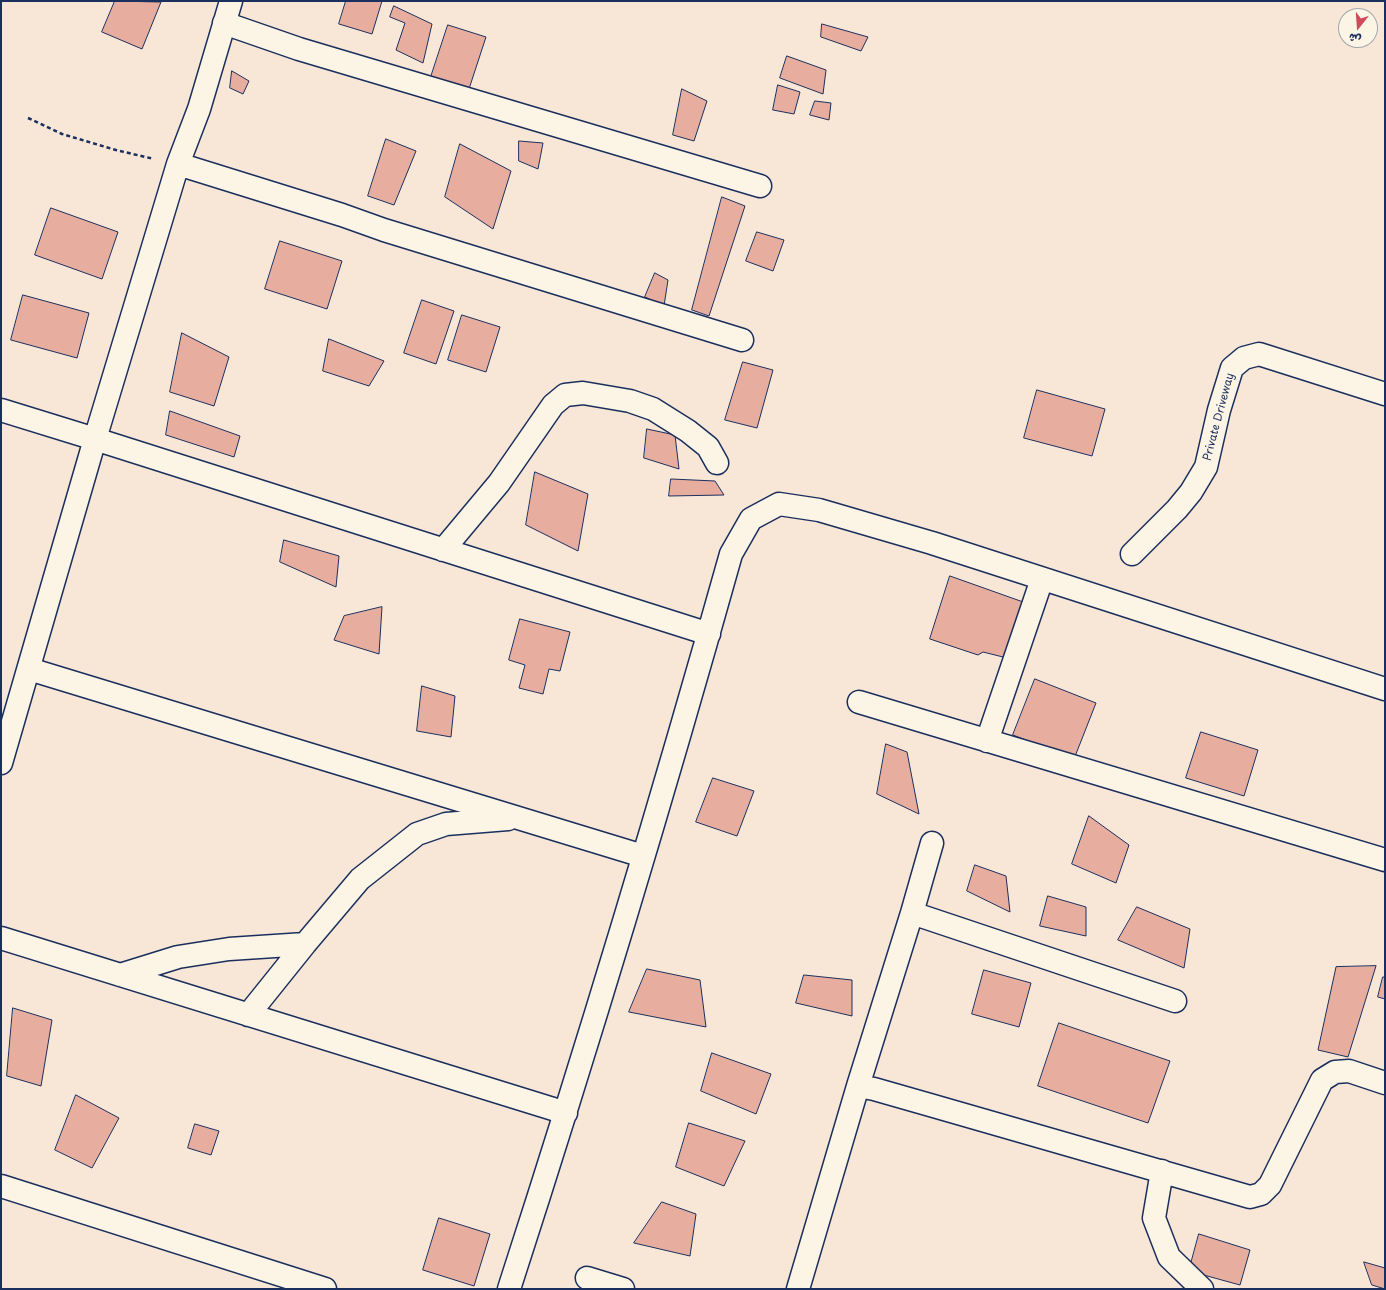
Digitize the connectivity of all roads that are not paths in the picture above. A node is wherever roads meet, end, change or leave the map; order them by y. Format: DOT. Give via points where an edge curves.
graph roads {
  1 [pos="231,1"];
  2 [pos="224,23"];
  3 [pos="178,164"];
  4 [pos="760,186"];
  5 [pos="742,340"];
  6 [pos="1385,394"];
  7 [pos="1,410"];
  8 [pos="95,439"];
  9 [pos="718,463"];
  10 [pos="443,550"];
  11 [pos="1132,554"];
  12 [pos="1042,579"];
  13 [pos="708,634"];
  14 [pos="28,669"];
  15 [pos="1385,689"];
  16 [pos="859,702"];
  17 [pos="987,741"];
  18 [pos="1,763"];
  19 [pos="521,818"];
  20 [pos="932,843"];
  21 [pos="643,856"];
  22 [pos="1385,860"];
  23 [pos="912,913"];
  24 [pos="1,938"];
  25 [pos="305,944"];
  26 [pos="120,975"];
  27 [pos="1175,1001"];
  28 [pos="248,1015"];
  29 [pos="1385,1083"];
  30 [pos="858,1086"];
  31 [pos="566,1113"];
  32 [pos="1162,1172"];
  33 [pos="1,1186"];
  34 [pos="587,1278"];
  35 [pos="325,1289"];
  36 [pos="509,1289"];
  37 [pos="623,1289"];
  38 [pos="798,1289"];
  39 [pos="1202,1289"];
  1 -- 2 [label="street"];
  2 -- 3 [label="street"];
  2 -- 4 [label="street" via="306,52"];
  3 -- 5 [label="street"];
  3 -- 8 [label="street"];
  6 -- 11 [label="street, Private Driveway" via="1259,354 1244,358 1232,368 1206,467 1178,509"];
  7 -- 8 [label="street"];
  8 -- 10 [label="street"];
  8 -- 14 [label="street"];
  9 -- 10 [label="street" via="708,447 653,409 630,401 583,393 566,395 553,406 499,483"];
  10 -- 13 [label="street"];
  12 -- 13 [label="street" via="819,510 780,504 751,519 731,554"];
  12 -- 15 [label="street"];
  12 -- 17 [label="street"];
  13 -- 21 [label="street"];
  14 -- 18 [label="street"];
  14 -- 19 [label="street"];
  16 -- 17 [label="street"];
  17 -- 22 [label="street"];
  19 -- 21 [label="street"];
  19 -- 25 [label="street" via="446,824 417,834 360,879"];
  20 -- 23 [label="street"];
  21 -- 31 [label="street"];
  23 -- 27 [label="street"];
  23 -- 30 [label="street"];
  24 -- 26 [label="street"];
  25 -- 26 [label="street" via="229,949 178,957"];
  25 -- 28 [label="street"];
  26 -- 28 [label="street"];
  28 -- 31 [label="street"];
  29 -- 32 [label="street" via="1349,1071 1336,1072 1322,1080 1270,1185 1261,1194 1250,1197"];
  30 -- 32 [label="street"];
  30 -- 38 [label="street"];
  31 -- 36 [label="street"];
  32 -- 39 [label="street" via="1154,1218 1169,1257"];
  33 -- 35 [label="street"];
  34 -- 37 [label="street"];
}
